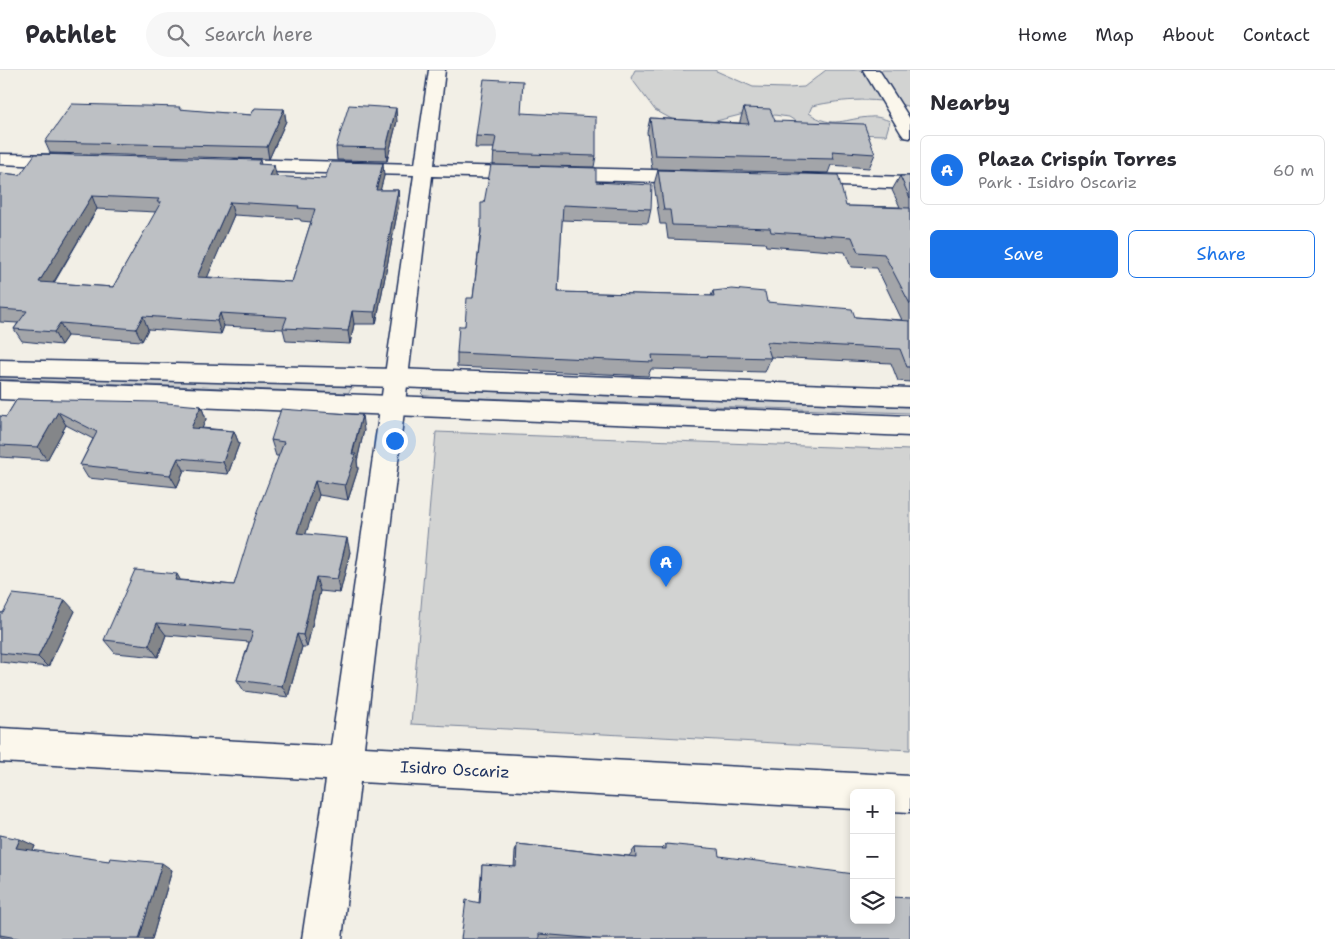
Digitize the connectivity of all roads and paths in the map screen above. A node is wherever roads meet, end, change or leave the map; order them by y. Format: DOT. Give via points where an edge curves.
graph roads {
  1 [pos="437,70"];
  2 [pos="871,70"];
  3 [pos="910,133"];
  4 [pos="0,159"];
  5 [pos="89,161"];
  6 [pos="217,165"];
  7 [pos="423,170"];
  8 [pos="711,178"];
  9 [pos="781,180"];
  10 [pos="910,183"];
  11 [pos="0,368"];
  12 [pos="396,378"];
  13 [pos="0,390"];
  14 [pos="910,397"];
  15 [pos="392,405"];
  16 [pos="910,426"];
  17 [pos="0,745"];
  18 [pos="345,763"];
  19 [pos="910,794"];
  20 [pos="322,939"];
  1 -- 7 [label="street"];
  2 -- 3 [label="street"];
  4 -- 5 [label="street"];
  6 -- 7 [label="street"];
  7 -- 8 [label="street"];
  7 -- 12 [label="street"];
  9 -- 10 [label="street"];
  11 -- 12 [label="street"];
  12 -- 14 [label="street"];
  12 -- 15 [label="street"];
  13 -- 15 [label="street"];
  15 -- 16 [label="street"];
  15 -- 18 [label="street"];
  17 -- 18 [label="street, Isidro Oscariz"];
  18 -- 19 [label="street, Isidro Oscariz"];
  18 -- 20 [label="street"];
}
